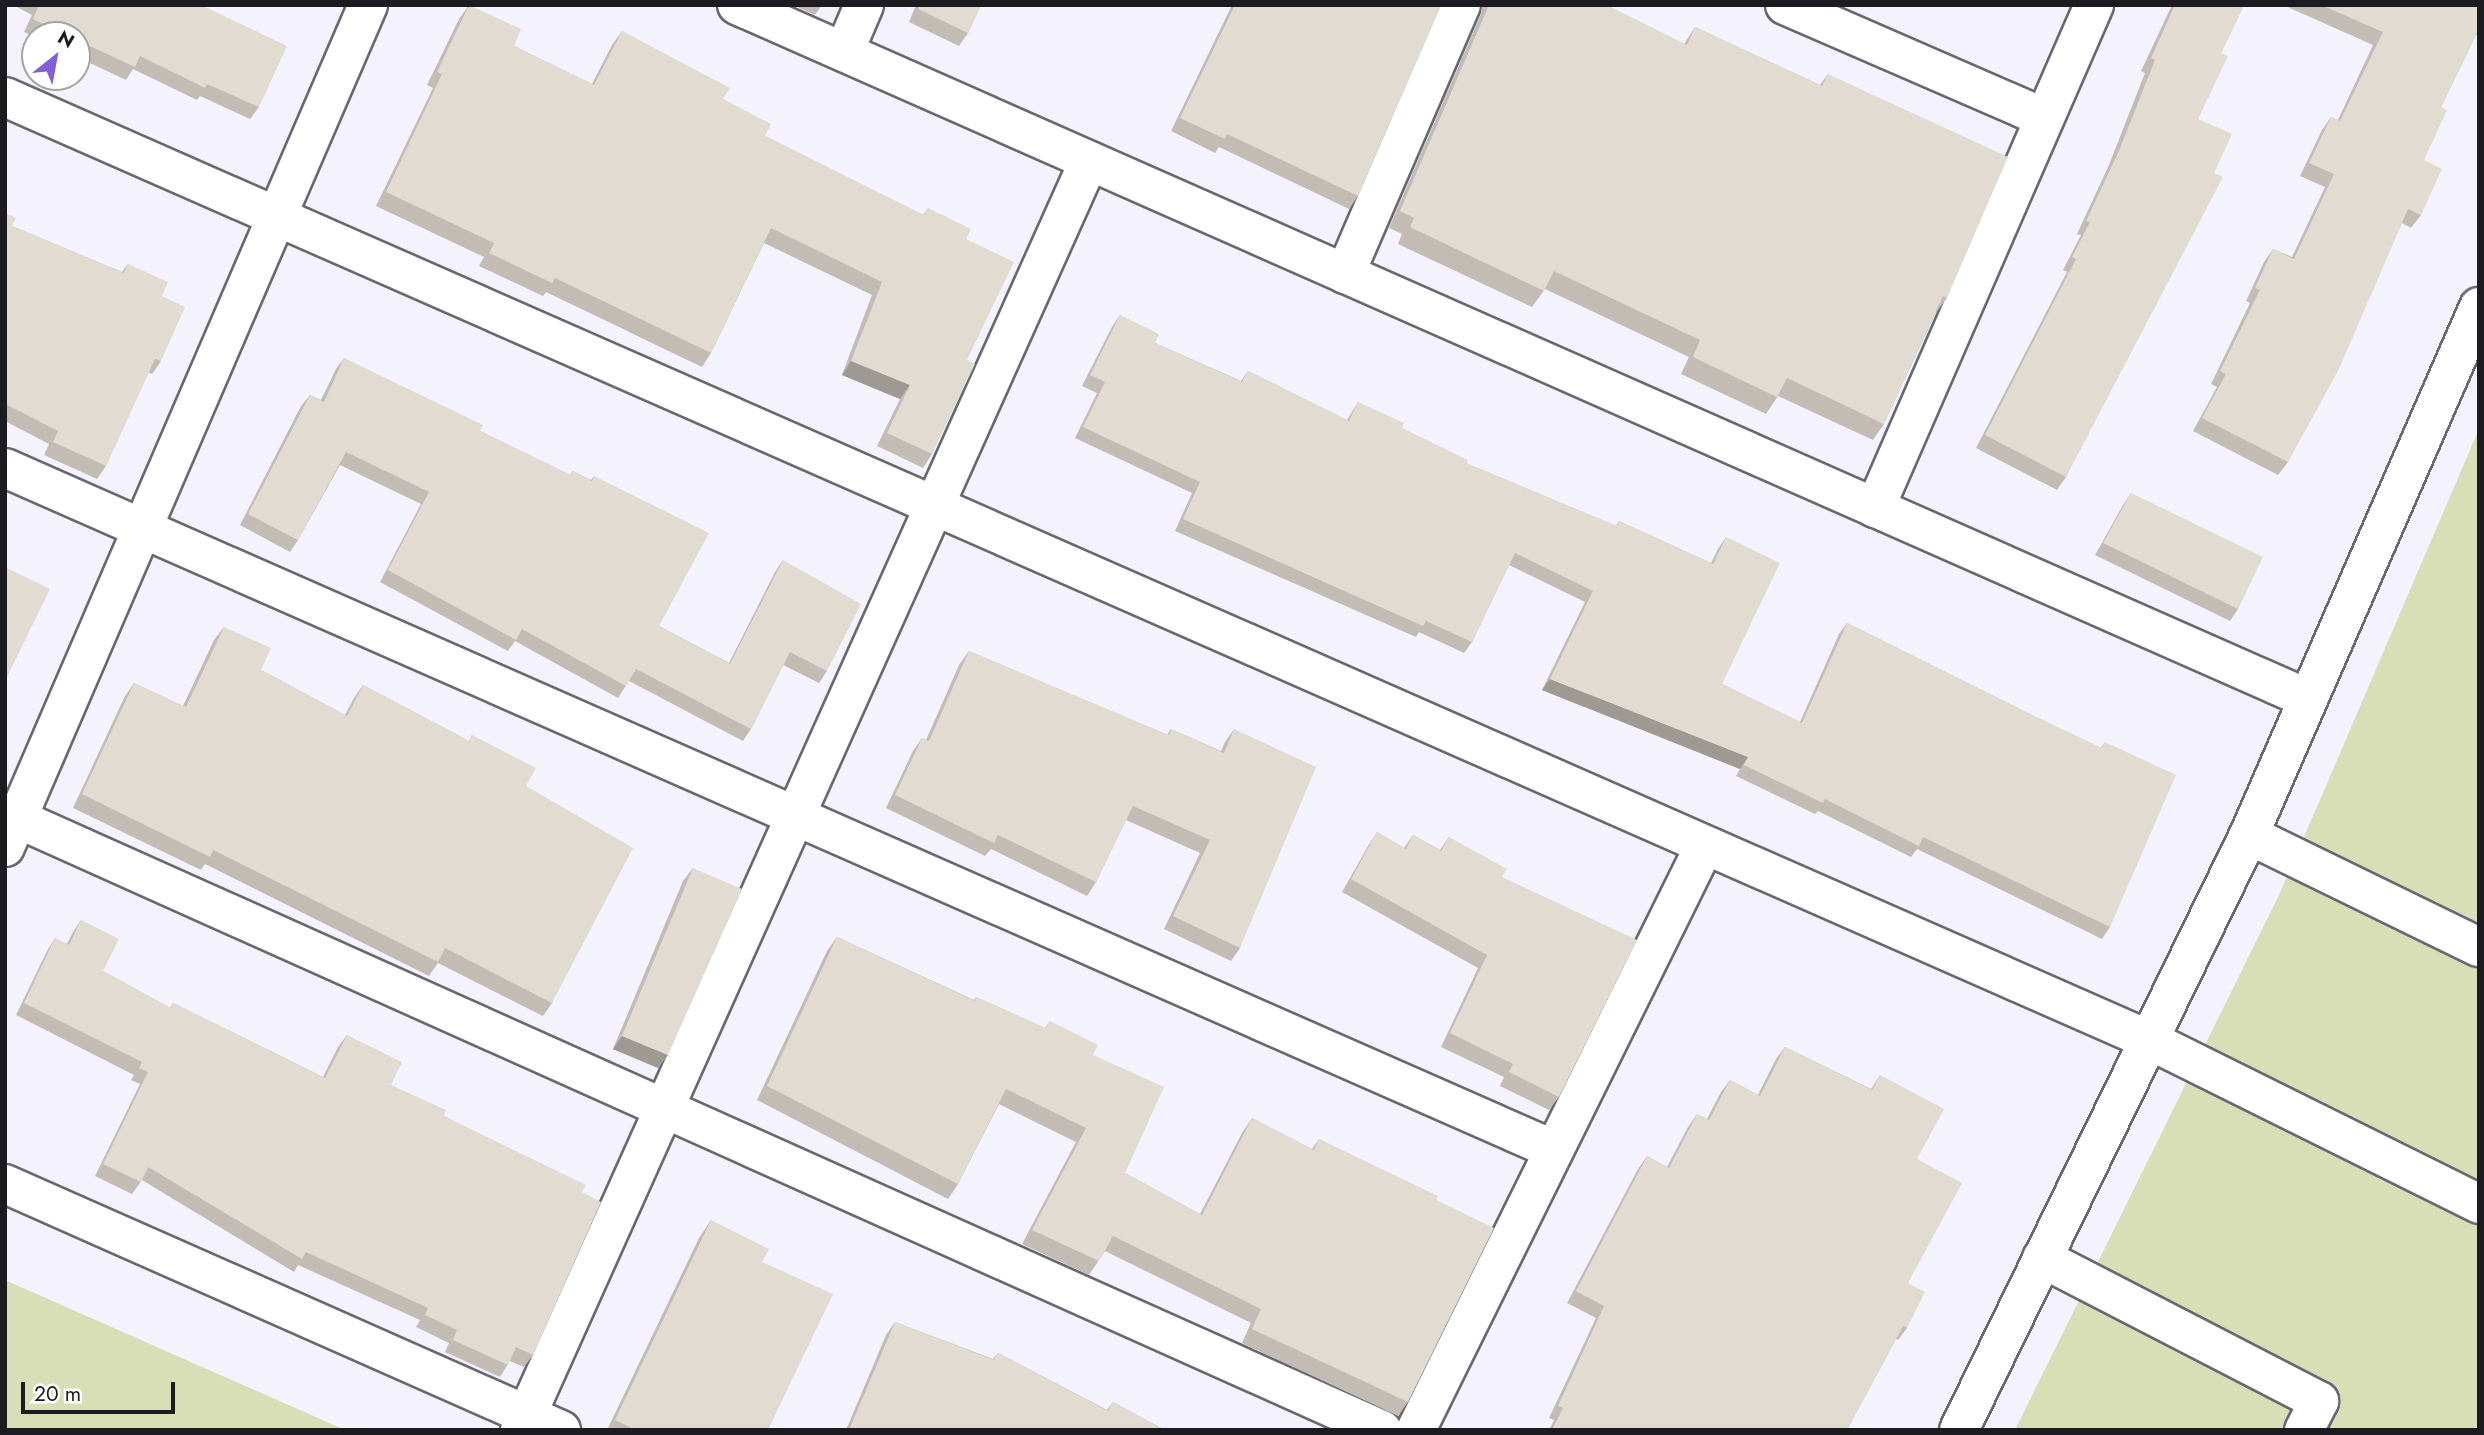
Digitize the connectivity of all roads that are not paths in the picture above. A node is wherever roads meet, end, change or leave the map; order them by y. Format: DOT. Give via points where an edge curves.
graph roads {
  1 [pos="368,5"];
  2 [pos="737,5"];
  3 [pos="864,5"];
  4 [pos="1461,5"];
  5 [pos="1785,5"];
  6 [pos="2094,5"];
  7 [pos="844,52"];
  8 [pos="5,97"];
  9 [pos="2045,118"];
  10 [pos="1089,161"];
  11 [pos="277,216"];
  12 [pos="1345,274"];
  13 [pos="2479,307"];
  14 [pos="5,468"];
  15 [pos="935,506"];
  16 [pos="1875,508"];
  17 [pos="143,528"];
  18 [pos="2308,699"];
  19 [pos="796,816"];
  20 [pos="9,826"];
  21 [pos="2249,835"];
  22 [pos="1705,845"];
  23 [pos="2479,947"];
  24 [pos="2149,1040"];
  25 [pos="664,1108"];
  26 [pos="1555,1150"];
  27 [pos="5,1184"];
  28 [pos="2479,1204"];
  29 [pos="2042,1258"];
  30 [pos="523,1422"];
  31 [pos="561,1430"];
  32 [pos="1382,1430"];
  33 [pos="1416,1430"];
  34 [pos="1959,1430"];
  35 [pos="2304,1430"];
  1 -- 11 [label="street"];
  2 -- 7 [label="street"];
  3 -- 7 [label="street"];
  4 -- 12 [label="street"];
  5 -- 9 [label="street"];
  6 -- 9 [label="street"];
  7 -- 10 [label="street"];
  8 -- 11 [label="street"];
  9 -- 16 [label="street"];
  10 -- 12 [label="street"];
  10 -- 15 [label="street"];
  11 -- 15 [label="street"];
  11 -- 17 [label="street"];
  12 -- 16 [label="street"];
  13 -- 18 [label="street"];
  14 -- 17 [label="street"];
  15 -- 19 [label="street"];
  15 -- 22 [label="street"];
  16 -- 18 [label="street"];
  17 -- 19 [label="street"];
  17 -- 20 [label="street"];
  18 -- 21 [label="street"];
  19 -- 25 [label="street"];
  19 -- 26 [label="street"];
  20 -- 25 [label="street"];
  21 -- 23 [label="street"];
  21 -- 24 [label="street"];
  22 -- 24 [label="street"];
  22 -- 26 [label="street"];
  24 -- 28 [label="street"];
  24 -- 29 [label="street"];
  25 -- 30 [label="street"];
  25 -- 32 [label="street"];
  26 -- 33 [label="street"];
  27 -- 30 [label="street"];
  29 -- 34 [label="street"];
  29 -- 35 [label="street" via="2319,1401"];
  30 -- 31 [label="street"];
}
